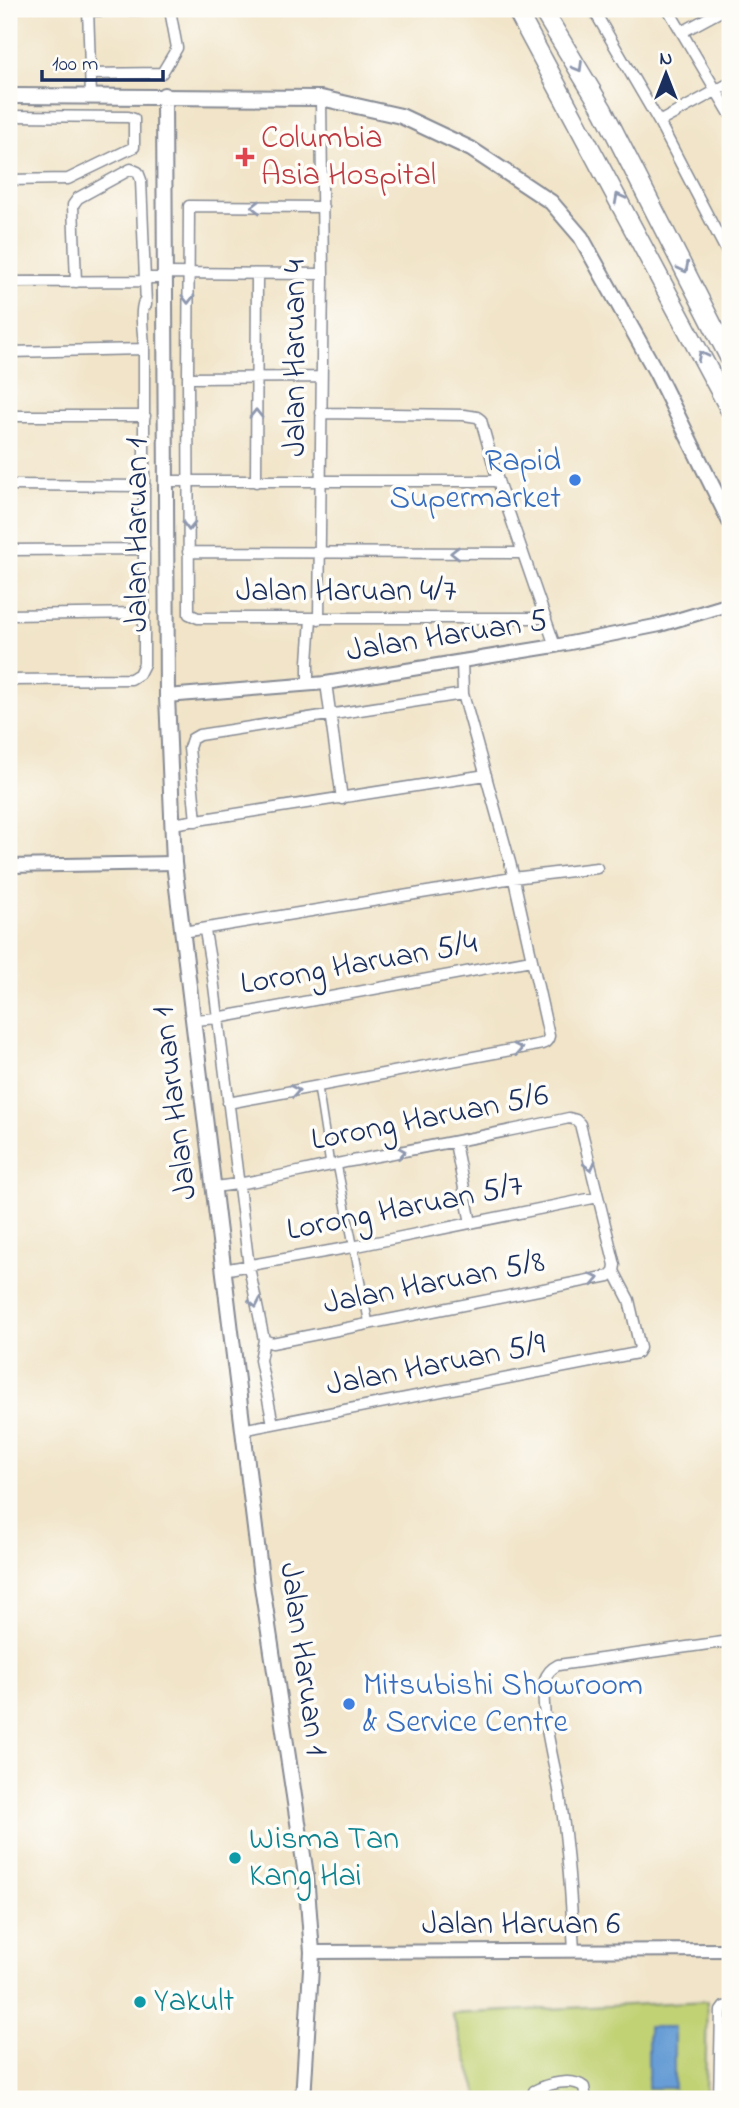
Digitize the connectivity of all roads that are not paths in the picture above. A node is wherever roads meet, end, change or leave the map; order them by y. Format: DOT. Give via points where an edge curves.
graph roads {
  1 [pos="170,9"];
  2 [pos="506,9"];
  3 [pos="516,9"];
  4 [pos="542,9"];
  5 [pos="593,9"];
  6 [pos="668,9"];
  7 [pos="88,10"];
  8 [pos="721,11"];
  9 [pos="682,33"];
  10 [pos="539,51"];
  11 [pos="90,72"];
  12 [pos="730,83"];
  13 [pos="717,89"];
  14 [pos="164,95"];
  15 [pos="9,96"];
  16 [pos="91,96"];
  17 [pos="321,98"];
  18 [pos="730,114"];
  19 [pos="9,116"];
  20 [pos="659,122"];
  21 [pos="9,180"];
  22 [pos="323,207"];
  23 [pos="730,258"];
  24 [pos="188,274"];
  25 [pos="323,274"];
  26 [pos="257,275"];
  27 [pos="165,279"];
  28 [pos="144,281"];
  29 [pos="9,282"];
  30 [pos="76,282"];
  31 [pos="144,301"];
  32 [pos="165,301"];
  33 [pos="145,349"];
  34 [pos="9,352"];
  35 [pos="730,359"];
  36 [pos="321,377"];
  37 [pos="188,378"];
  38 [pos="256,378"];
  39 [pos="730,410"];
  40 [pos="321,413"];
  41 [pos="9,416"];
  42 [pos="145,416"];
  43 [pos="166,481"];
  44 [pos="188,481"];
  45 [pos="321,481"];
  46 [pos="498,481"];
  47 [pos="256,482"];
  48 [pos="9,485"];
  49 [pos="145,486"];
  50 [pos="730,522"];
  51 [pos="145,549"];
  52 [pos="9,550"];
  53 [pos="188,552"];
  54 [pos="321,553"];
  55 [pos="523,553"];
  56 [pos="730,604"];
  57 [pos="145,613"];
  58 [pos="9,615"];
  59 [pos="545,618"];
  60 [pos="315,619"];
  61 [pos="555,646"];
  62 [pos="461,661"];
  63 [pos="9,680"];
  64 [pos="326,683"];
  65 [pos="309,685"];
  66 [pos="463,694"];
  67 [pos="167,696"];
  68 [pos="329,715"];
  69 [pos="486,775"];
  70 [pos="342,799"];
  71 [pos="196,821"];
  72 [pos="172,824"];
  73 [pos="174,863"];
  74 [pos="9,866"];
  75 [pos="597,868"];
  76 [pos="513,878"];
  77 [pos="205,930"];
  78 [pos="183,932"];
  79 [pos="531,960"];
  80 [pos="217,1018"];
  81 [pos="195,1020"];
  82 [pos="318,1087"];
  83 [pos="228,1103"];
  84 [pos="455,1143"];
  85 [pos="333,1164"];
  86 [pos="238,1185"];
  87 [pos="214,1187"];
  88 [pos="598,1198"];
  89 [pos="471,1223"];
  90 [pos="352,1247"];
  91 [pos="248,1267"];
  92 [pos="223,1270"];
  93 [pos="614,1271"];
  94 [pos="369,1324"];
  95 [pos="264,1340"];
  96 [pos="273,1424"];
  97 [pos="242,1430"];
  98 [pos="730,1641"];
  99 [pos="730,1950"];
  100 [pos="574,1951"];
  101 [pos="312,1952"];
  102 [pos="726,2008"];
  103 [pos="725,2074"];
  104 [pos="303,2099"];
  105 [pos="532,2099"];
  106 [pos="586,2099"];
  107 [pos="719,2099"];
  1 -- 7 [label="street"];
  1 -- 11 [label="street" via="177,48 162,74"];
  2 -- 10 [label="highway"];
  3 -- 10 [label="highway"];
  4 -- 35 [label="highway, one-way" via="603,110"];
  5 -- 20 [label="street"];
  6 -- 9 [label="street"];
  7 -- 11 [label="street"];
  8 -- 9 [label="street"];
  9 -- 13 [label="street"];
  39 -- 10 [label="highway, one-way"];
  11 -- 16 [label="street"];
  12 -- 13 [label="street"];
  13 -- 18 [label="street"];
  13 -- 20 [label="street"];
  14 -- 16 [label="main road"];
  14 -- 17 [label="main road"];
  14 -- 27 [label="main road, Jalan Haruan 1"];
  15 -- 16 [label="main road"];
  17 -- 22 [label="street, Jalan Haruan 4"];
  17 -- 50 [label="main road" via="375,108 435,130 551,202 582,237"];
  19 -- 21 [label="street" via="134,119 134,147 68,179"];
  20 -- 23 [label="street"];
  22 -- 24 [label="street, one-way" via="189,206"];
  22 -- 25 [label="street, Jalan Haruan 4"];
  24 -- 26 [label="street"];
  24 -- 27 [label="street"];
  24 -- 37 [label="street, one-way"];
  25 -- 26 [label="street"];
  25 -- 36 [label="street, Jalan Haruan 4"];
  26 -- 38 [label="street"];
  27 -- 28 [label="street"];
  27 -- 32 [label="main road, Jalan Haruan 1"];
  28 -- 30 [label="street"];
  28 -- 30 [label="street" via="141,180 131,169 73,205"];
  28 -- 31 [label="street"];
  29 -- 30 [label="street"];
  31 -- 32 [label="street"];
  31 -- 33 [label="street"];
  32 -- 43 [label="main road, Jalan Haruan 1"];
  33 -- 34 [label="street"];
  33 -- 42 [label="street"];
  36 -- 38 [label="street"];
  36 -- 40 [label="street, Jalan Haruan 4"];
  37 -- 38 [label="street"];
  37 -- 44 [label="street"];
  47 -- 38 [label="street, one-way"];
  40 -- 45 [label="street, Jalan Haruan 4"];
  40 -- 46 [label="street" via="477,417 484,426"];
  41 -- 42 [label="street"];
  42 -- 49 [label="street"];
  43 -- 44 [label="street"];
  43 -- 67 [label="main road, Jalan Haruan 1"];
  44 -- 47 [label="street"];
  44 -- 53 [label="street, one-way"];
  45 -- 46 [label="street"];
  45 -- 47 [label="street"];
  45 -- 54 [label="street, Jalan Haruan 4"];
  46 -- 55 [label="street"];
  48 -- 49 [label="street"];
  49 -- 51 [label="street"];
  51 -- 52 [label="street"];
  51 -- 57 [label="street"];
  53 -- 54 [label="street"];
  53 -- 60 [label="street, Jalan Haruan 4/7" via="189,614 198,618"];
  55 -- 54 [label="street, one-way"];
  54 -- 60 [label="street, Jalan Haruan 4"];
  55 -- 59 [label="street"];
  56 -- 61 [label="street, Jalan Haruan 5" via="660,625"];
  57 -- 58 [label="street"];
  57 -- 63 [label="street" via="145,664 131,679"];
  59 -- 60 [label="street, Jalan Haruan 4/7"];
  59 -- 61 [label="street"];
  60 -- 65 [label="street, Jalan Haruan 4" via="307,662"];
  61 -- 62 [label="street, Jalan Haruan 5"];
  62 -- 64 [label="street, Jalan Haruan 5"];
  62 -- 66 [label="street"];
  64 -- 65 [label="street, Jalan Haruan 5"];
  64 -- 68 [label="street"];
  65 -- 67 [label="street, Jalan Haruan 5"];
  66 -- 68 [label="street"];
  66 -- 69 [label="street"];
  67 -- 72 [label="main road, Jalan Haruan 1"];
  68 -- 70 [label="street"];
  68 -- 71 [label="street" via="192,739"];
  69 -- 70 [label="street"];
  69 -- 76 [label="street"];
  70 -- 71 [label="street"];
  71 -- 72 [label="street"];
  72 -- 73 [label="main road, Jalan Haruan 1"];
  73 -- 74 [label="street"];
  73 -- 78 [label="main road, Jalan Haruan 1"];
  75 -- 76 [label="street"];
  76 -- 77 [label="street"];
  76 -- 79 [label="street"];
  77 -- 78 [label="street"];
  77 -- 80 [label="street"];
  78 -- 81 [label="main road, Jalan Haruan 1"];
  79 -- 80 [label="street, Lorong Haruan 5/4"];
  82 -- 79 [label="street, one-way" via="546,1043 549,1036"];
  80 -- 81 [label="street, Lorong Haruan 5/4"];
  80 -- 83 [label="street"];
  81 -- 87 [label="main road, Jalan Haruan 1"];
  83 -- 82 [label="street, one-way"];
  82 -- 85 [label="street"];
  83 -- 86 [label="street"];
  85 -- 84 [label="street, Lorong Haruan 5/6, one-way"];
  84 -- 88 [label="street, Lorong Haruan 5/6, one-way" via="576,1120"];
  84 -- 89 [label="street"];
  85 -- 86 [label="street, Lorong Haruan 5/6"];
  85 -- 90 [label="street"];
  86 -- 87 [label="street, Lorong Haruan 5/6"];
  86 -- 91 [label="street"];
  87 -- 92 [label="main road, Jalan Haruan 1"];
  88 -- 89 [label="street, Lorong Haruan 5/7"];
  88 -- 93 [label="street"];
  89 -- 90 [label="street, Lorong Haruan 5/7"];
  90 -- 91 [label="street, Lorong Haruan 5/7"];
  90 -- 94 [label="street"];
  91 -- 92 [label="street, Lorong Haruan 5/7"];
  91 -- 95 [label="street, one-way"];
  92 -- 97 [label="main road, Jalan Haruan 1"];
  94 -- 93 [label="street, Jalan Haruan 5/8, one-way" via="609,1276"];
  93 -- 96 [label="street, Jalan Haruan 5/9" via="629,1300 639,1351"];
  94 -- 95 [label="street, Jalan Haruan 5/8" via="272,1343"];
  95 -- 96 [label="street" via="260,1360"];
  96 -- 97 [label="street, Jalan Haruan 5/9"];
  97 -- 101 [label="main road, Jalan Haruan 1" via="306,1875"];
  98 -- 100 [label="street" via="558,1665 545,1677"];
  99 -- 100 [label="street, Jalan Haruan 6"];
  100 -- 101 [label="street, Jalan Haruan 6"];
  101 -- 104 [label="main road, Jalan Haruan 1"];
  102 -- 103 [label="street"];
  103 -- 107 [label="street"];
  105 -- 106 [label="street" via="539,2088 571,2081 584,2087"];
}
